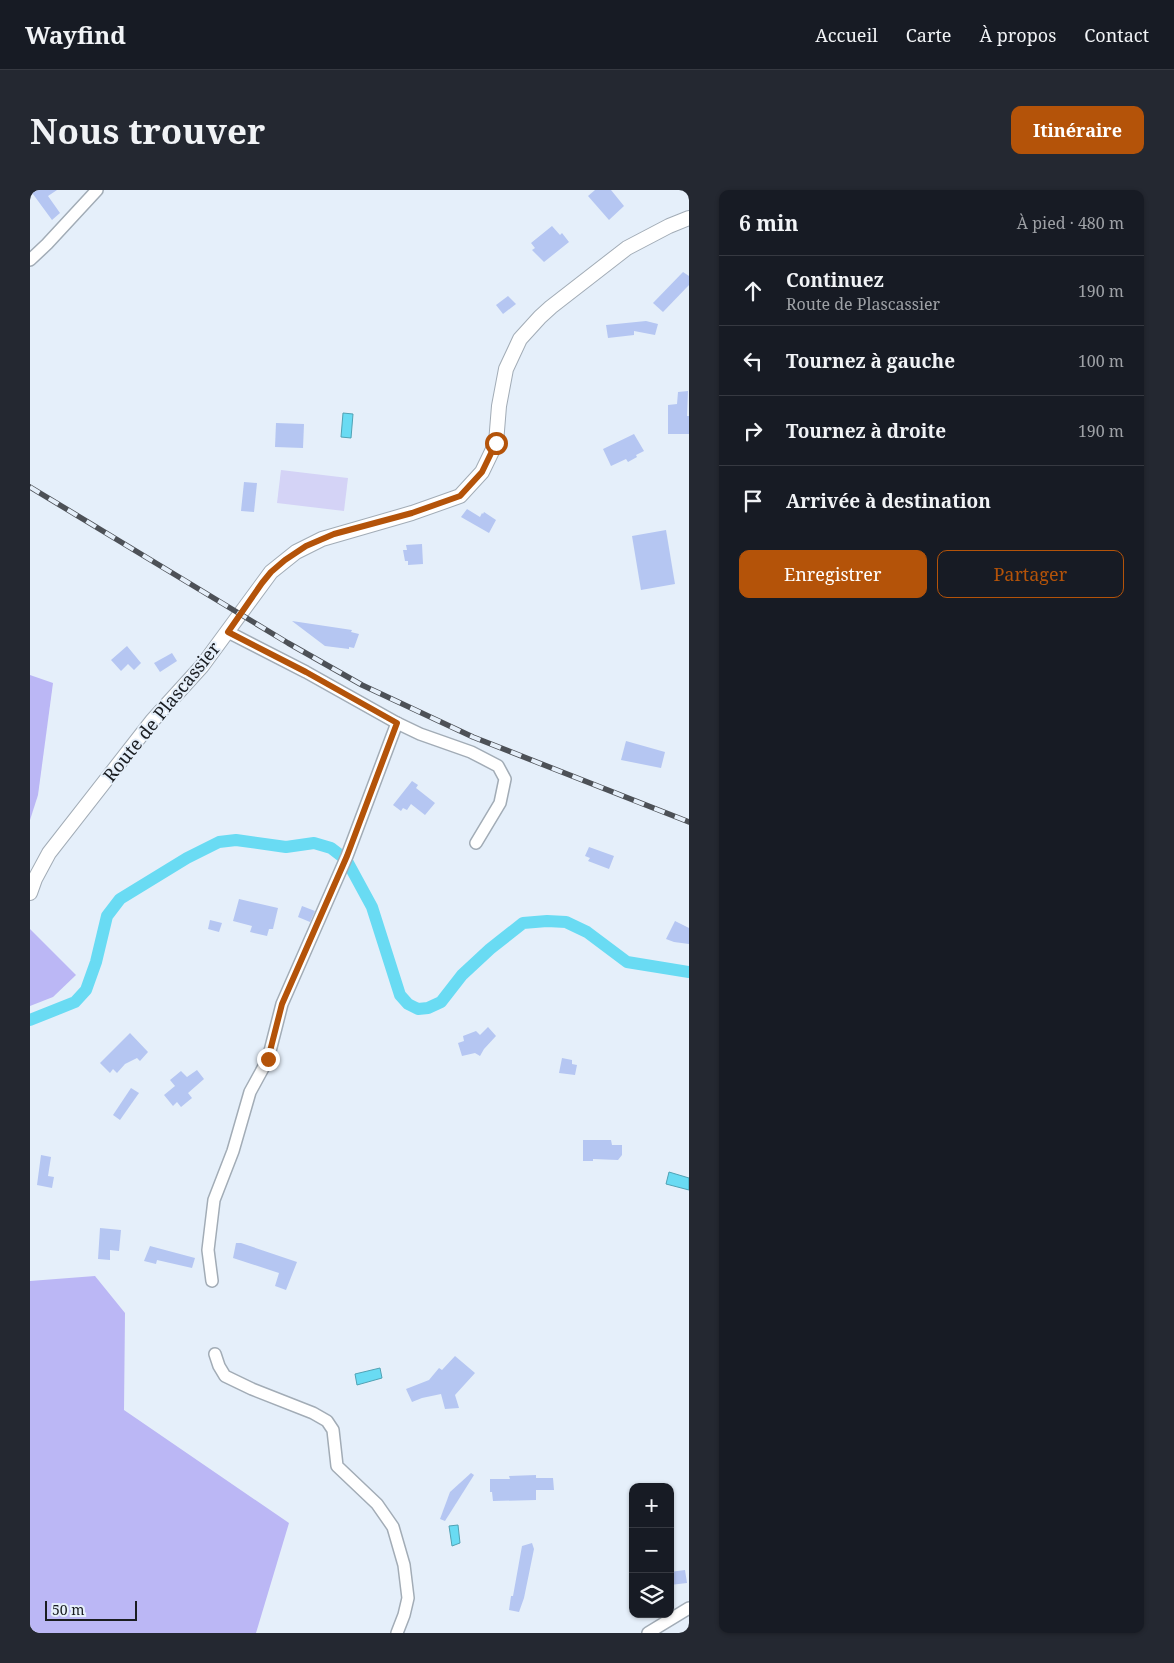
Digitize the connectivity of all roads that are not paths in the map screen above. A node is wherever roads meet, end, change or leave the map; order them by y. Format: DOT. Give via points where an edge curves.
graph roads {
  1 [pos="97,190"];
  2 [pos="689,218"];
  3 [pos="30,260"];
  4 [pos="228,632"];
  5 [pos="397,723"];
  6 [pos="476,843"];
  7 [pos="30,893"];
  8 [pos="212,1281"];
  9 [pos="215,1354"];
  10 [pos="689,1608"];
  11 [pos="396,1633"];
  12 [pos="648,1633"];
  1 -- 3 [label="street"];
  2 -- 4 [label="street, Route de Plascassier" via="627,248 540,317 520,339 506,369 496,443 482,472 460,496 334,534 306,546 271,572"];
  4 -- 5 [label="street"];
  4 -- 7 [label="street, Route de Plascassier" via="152,721 49,853"];
  5 -- 6 [label="street" via="498,766 505,778 500,803"];
  5 -- 8 [label="street" via="347,856 282,1004 268,1059 250,1092 233,1151 214,1200 208,1250"];
  9 -- 11 [label="street" via="225,1376 312,1413 327,1421 333,1430 337,1466 377,1504 393,1528 404,1565 408,1598"];
  10 -- 12 [label="street"];
}
